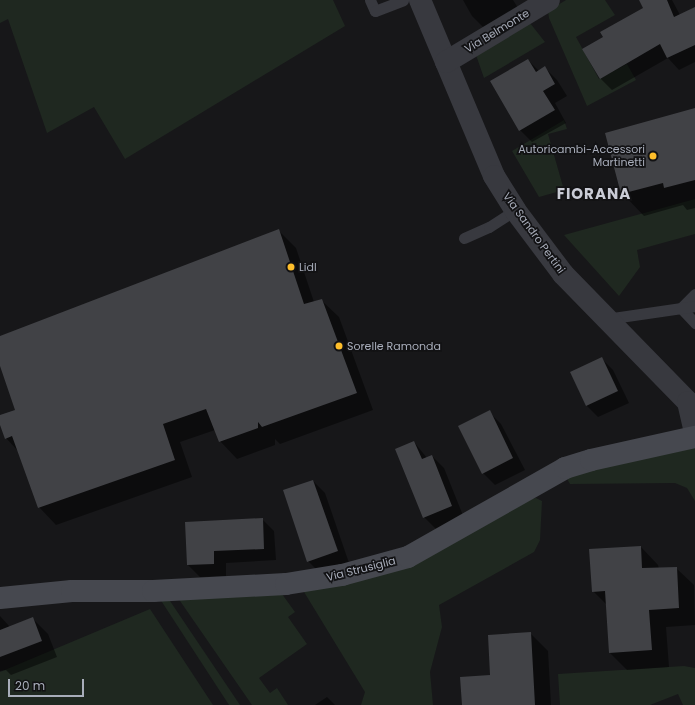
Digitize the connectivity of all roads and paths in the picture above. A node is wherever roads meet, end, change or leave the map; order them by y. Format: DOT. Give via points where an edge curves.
graph roads {
  1 [pos="370,0"];
  2 [pos="403,0"];
  3 [pos="420,0"];
  4 [pos="549,0"];
  5 [pos="446,62"];
  6 [pos="515,210"];
  7 [pos="464,238"];
  8 [pos="695,294"];
  9 [pos="695,306"];
  10 [pos="681,308"];
  11 [pos="605,319"];
  12 [pos="695,323"];
  13 [pos="695,433"];
  14 [pos="695,437"];
  15 [pos="0,598"];
  1 -- 2 [label="lane" via="375,10"];
  3 -- 5 [label="street, Via Sandro Pertini"];
  4 -- 5 [label="street, Via Belmonte"];
  5 -- 6 [label="street, Via Sandro Pertini" via="494,176"];
  6 -- 7 [label="lane" via="489,227"];
  6 -- 11 [label="street, Via Sandro Pertini" via="563,274"];
  8 -- 10 [label="lane"];
  9 -- 10 [label="lane"];
  10 -- 11 [label="lane"];
  10 -- 12 [label="lane"];
  11 -- 13 [label="street, Via Sandro Pertini" via="616,326 688,402"];
  14 -- 15 [label="main road, Via Strusiglia" via="565,468 408,557 342,575 286,584 153,591 72,591"];
}
